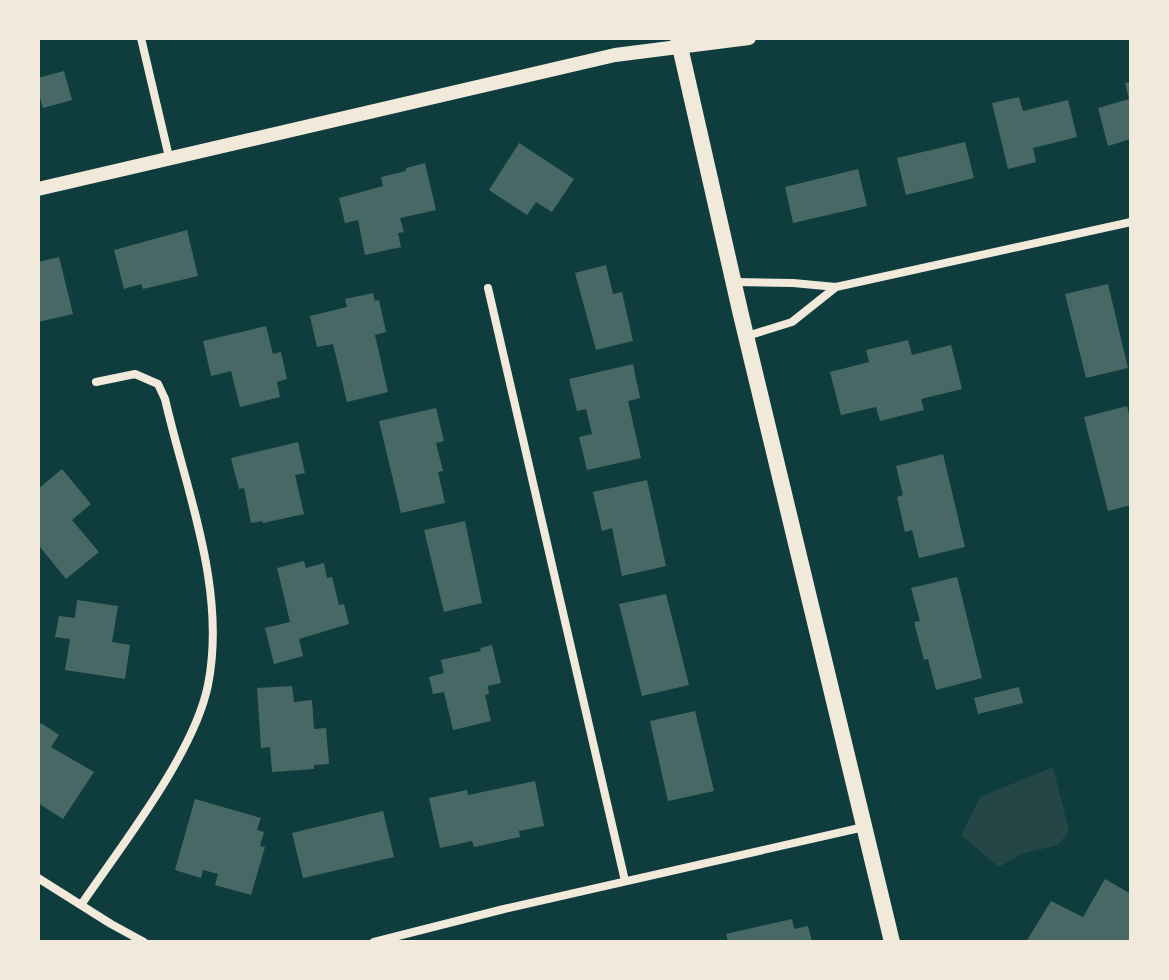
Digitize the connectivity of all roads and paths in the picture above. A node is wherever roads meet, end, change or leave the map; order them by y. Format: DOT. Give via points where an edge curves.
graph roads {
  1 [pos="141,38"];
  2 [pos="749,38"];
  3 [pos="679,42"];
  4 [pos="169,157"];
  5 [pos="38,189"];
  6 [pos="1131,222"];
  7 [pos="734,282"];
  8 [pos="836,287"];
  9 [pos="488,288"];
  10 [pos="746,336"];
  11 [pos="96,382"];
  12 [pos="865,826"];
  13 [pos="38,878"];
  14 [pos="625,881"];
  15 [pos="81,905"];
  16 [pos="144,942"];
  17 [pos="374,942"];
  18 [pos="892,942"];
  1 -- 4 [label="street"];
  2 -- 3 [label="street"];
  3 -- 4 [label="street"];
  3 -- 7 [label="main road"];
  4 -- 5 [label="street"];
  6 -- 8 [label="street"];
  7 -- 8 [label="street"];
  7 -- 10 [label="main road"];
  8 -- 10 [label="street" via="792,322"];
  9 -- 14 [label="street"];
  10 -- 12 [label="main road"];
  11 -- 15 [label="street" via="135,374 158,384 165,399 206,569 211,642 208,685 191,731 159,790"];
  12 -- 14 [label="street"];
  12 -- 18 [label="main road"];
  13 -- 15 [label="street"];
  14 -- 17 [label="street"];
  15 -- 16 [label="street"];
}
